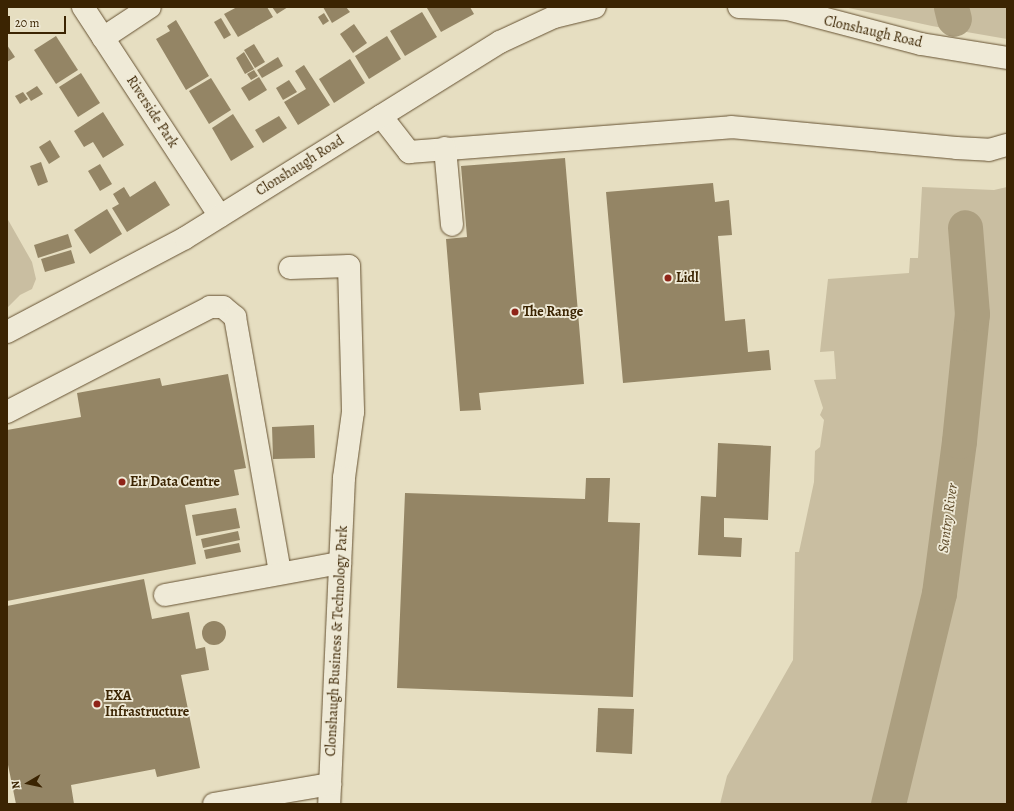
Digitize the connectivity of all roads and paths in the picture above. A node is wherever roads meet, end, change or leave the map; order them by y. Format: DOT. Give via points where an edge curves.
graph roads {
  1 [pos="83,7"];
  2 [pos="150,7"];
  3 [pos="595,7"];
  4 [pos="739,7"];
  5 [pos="789,8"];
  6 [pos="103,38"];
  7 [pos="1007,58"];
  8 [pos="381,116"];
  9 [pos="1007,145"];
  10 [pos="445,148"];
  11 [pos="220,216"];
  12 [pos="452,225"];
  13 [pos="290,268"];
  14 [pos="7,332"];
  15 [pos="7,412"];
  16 [pos="340,563"];
  17 [pos="280,572"];
  18 [pos="165,595"];
  19 [pos="330,794"];
  20 [pos="214,804"];
  1 -- 6 [label="street, Riverside Park"];
  2 -- 6 [label="street"];
  3 -- 8 [label="street, Clonshaugh Road" via="554,17 500,42"];
  4 -- 5 [label="street, Clonshaugh Road"];
  5 -- 7 [label="street, Clonshaugh Road" via="921,44"];
  6 -- 11 [label="street, Riverside Park"];
  8 -- 10 [label="street" via="409,152"];
  8 -- 11 [label="street, Clonshaugh Road"];
  9 -- 10 [label="street" via="989,150 963,149 730,127"];
  10 -- 12 [label="street"];
  11 -- 14 [label="street, Clonshaugh Road"];
  13 -- 16 [label="street, Clonshaugh Business & Technology Park" via="349,266 353,412 344,478"];
  15 -- 17 [label="street" via="210,307 223,307 235,317"];
  16 -- 17 [label="street"];
  16 -- 19 [label="street, Clonshaugh Business & Technology Park"];
  17 -- 18 [label="street"];
  19 -- 20 [label="street"];
}
